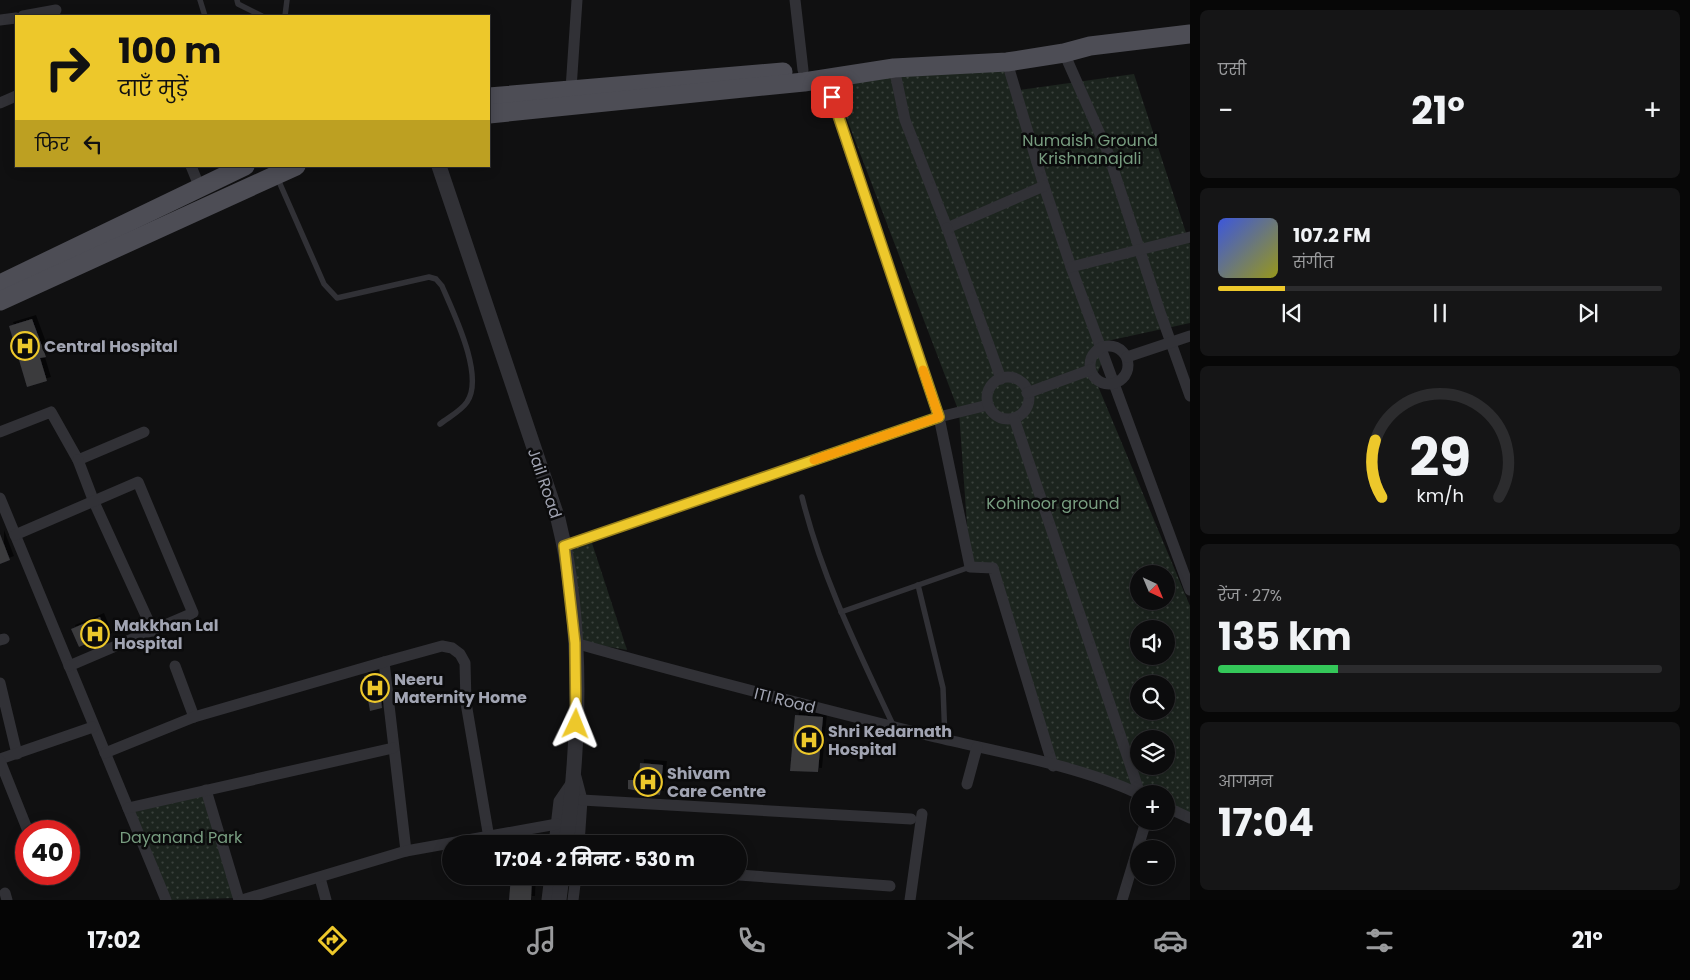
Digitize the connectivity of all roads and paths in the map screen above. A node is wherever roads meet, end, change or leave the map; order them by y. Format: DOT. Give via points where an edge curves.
graph roads {
  1 [pos="200,0"];
  2 [pos="236,0"];
  3 [pos="286,0"];
  4 [pos="577,0"];
  5 [pos="795,0"];
  6 [pos="56,10"];
  7 [pos="29,15"];
  8 [pos="205,15"];
  9 [pos="260,15"];
  10 [pos="285,15"];
  11 [pos="15,18"];
  12 [pos="0,20"];
  13 [pos="1190,34"];
  14 [pos="1190,47"];
  15 [pos="1064,53"];
  16 [pos="1007,62"];
  17 [pos="894,68"];
  18 [pos="803,70"];
  19 [pos="825,78"];
  20 [pos="571,89"];
  21 [pos="15,96"];
  22 [pos="490,97"];
  23 [pos="0,103"];
  24 [pos="490,114"];
  25 [pos="191,167"];
  26 [pos="244,167"];
  27 [pos="294,167"];
  28 [pos="439,167"];
  29 [pos="277,175"];
  30 [pos="1044,186"];
  31 [pos="200,188"];
  32 [pos="947,228"];
  33 [pos="1190,237"];
  34 [pos="1139,249"];
  35 [pos="1071,267"];
  36 [pos="0,284"];
  37 [pos="0,301"];
  38 [pos="1190,336"];
  39 [pos="1171,342"];
  40 [pos="1101,347"];
  41 [pos="1127,357"];
  42 [pos="1090,370"];
  43 [pos="1001,379"];
  44 [pos="1114,383"];
  45 [pos="1027,392"];
  46 [pos="1190,396"];
  47 [pos="988,405"];
  48 [pos="939,417"];
  49 [pos="1014,418"];
  50 [pos="440,424"];
  51 [pos="0,432"];
  52 [pos="144,432"];
  53 [pos="78,460"];
  54 [pos="802,497"];
  55 [pos="0,498"];
  56 [pos="94,502"];
  57 [pos="5,526"];
  58 [pos="15,536"];
  59 [pos="564,546"];
  60 [pos="970,567"];
  61 [pos="918,585"];
  62 [pos="1190,590"];
  63 [pos="841,612"];
  64 [pos="153,631"];
  65 [pos="575,643"];
  66 [pos="384,662"];
  67 [pos="69,666"];
  68 [pos="175,666"];
  69 [pos="0,682"];
  70 [pos="194,717"];
  71 [pos="93,727"];
  72 [pos="894,727"];
  73 [pos="945,739"];
  74 [pos="977,747"];
  75 [pos="393,748"];
  76 [pos="105,753"];
  77 [pos="17,754"];
  78 [pos="0,760"];
  79 [pos="1053,766"];
  80 [pos="573,775"];
  81 [pos="967,784"];
  82 [pos="1137,785"];
  83 [pos="206,790"];
  84 [pos="1130,790"];
  85 [pos="582,800"];
  86 [pos="128,808"];
  87 [pos="1175,811"];
  88 [pos="922,814"];
  89 [pos="1190,818"];
  90 [pos="911,819"];
  91 [pos="24,820"];
  92 [pos="557,824"];
  93 [pos="1143,830"];
  94 [pos="488,835"];
  95 [pos="504,835"];
  96 [pos="555,835"];
  97 [pos="567,835"];
  98 [pos="580,835"];
  99 [pos="442,845"];
  100 [pos="406,851"];
  101 [pos="747,876"];
  102 [pos="320,878"];
  103 [pos="549,885"];
  104 [pos="561,885"];
  105 [pos="575,885"];
  106 [pos="890,886"];
  107 [pos="166,900"];
  108 [pos="241,900"];
  109 [pos="326,900"];
  110 [pos="547,900"];
  111 [pos="559,900"];
  112 [pos="573,900"];
  113 [pos="910,900"];
  114 [pos="1122,900"];
  1 -- 8 [label="lane"];
  2 -- 9 [label="lane"];
  3 -- 10 [label="lane"];
  4 -- 20 [label="street"];
  5 -- 18 [label="street"];
  6 -- 7 [label="street"];
  11 -- 12 [label="street"];
  13 -- 15 [label="main road" via="1090,46"];
  14 -- 15 [label="main road" via="1085,59"];
  15 -- 16 [label="main road"];
  15 -- 34 [label="street" via="1107,150"];
  16 -- 17 [label="main road"];
  16 -- 30 [label="street"];
  17 -- 19 [label="main road"];
  17 -- 32 [label="street" via="905,120"];
  18 -- 19 [label="main road"];
  18 -- 20 [label="main road"];
  19 -- 24 [label="main road"];
  19 -- 48 [label="street"];
  20 -- 22 [label="main road"];
  21 -- 23 [label="street"];
  25 -- 31 [label="street"];
  26 -- 31 [label="main road"];
  27 -- 29 [label="main road"];
  28 -- 59 [label="street, Jail Road" via="558,519"];
  29 -- 37 [label="main road"];
  29 -- 50 [label="lane" via="324,284 337,298 411,280 436,279 442,286 465,342 472,380 468,401"];
  30 -- 32 [label="street"];
  30 -- 35 [label="street"];
  31 -- 36 [label="main road"];
  32 -- 43 [label="street"];
  33 -- 34 [label="street"];
  34 -- 35 [label="street"];
  34 -- 39 [label="street"];
  35 -- 40 [label="street"];
  38 -- 39 [label="street"];
  39 -- 41 [label="street"];
  39 -- 46 [label="street"];
  40 -- 41 [label="street" via="1116,347"];
  40 -- 42 [label="street" via="1091,358"];
  40 -- 44 [label="street"];
  41 -- 44 [label="street" via="1127,372"];
  42 -- 44 [label="street" via="1102,383"];
  42 -- 45 [label="street"];
  43 -- 45 [label="street" via="1017,380"];
  43 -- 47 [label="street" via="989,389"];
  44 -- 62 [label="street"];
  45 -- 49 [label="street" via="1026,408"];
  47 -- 48 [label="street"];
  47 -- 49 [label="street" via="998,417"];
  48 -- 59 [label="street"];
  48 -- 60 [label="street"];
  49 -- 82 [label="street"];
  51 -- 53 [label="street" via="51,412"];
  52 -- 53 [label="street"];
  53 -- 56 [label="street"];
  54 -- 63 [label="lane" via="810,530"];
  55 -- 57 [label="street"];
  56 -- 58 [label="street"];
  56 -- 64 [label="street"];
  56 -- 64 [label="street" via="138,482 193,614"];
  57 -- 58 [label="street"];
  58 -- 67 [label="street"];
  59 -- 65 [label="street, Jail Road"];
  60 -- 61 [label="lane"];
  60 -- 79 [label="street" via="993,568"];
  61 -- 63 [label="lane"];
  61 -- 73 [label="lane" via="943,688"];
  63 -- 72 [label="lane"];
  64 -- 67 [label="street"];
  65 -- 72 [label="street, ITI Road" via="708,681"];
  65 -- 80 [label="street, Jail Road" via="577,708"];
  66 -- 70 [label="street"];
  66 -- 75 [label="street"];
  66 -- 94 [label="street" via="442,646 460,654 465,663 466,703"];
  67 -- 71 [label="street"];
  68 -- 70 [label="street"];
  69 -- 77 [label="street"];
  70 -- 76 [label="street"];
  71 -- 76 [label="street"];
  71 -- 77 [label="street"];
  72 -- 73 [label="street, ITI Road"];
  73 -- 74 [label="street, ITI Road"];
  74 -- 79 [label="street, ITI Road"];
  74 -- 81 [label="street"];
  75 -- 83 [label="street"];
  75 -- 100 [label="street"];
  76 -- 86 [label="street"];
  77 -- 78 [label="street"];
  78 -- 91 [label="street"];
  79 -- 84 [label="street, ITI Road"];
  80 -- 85 [label="street"];
  80 -- 92 [label="street" via="559,801"];
  80 -- 97 [label="street, Jail Road"];
  83 -- 86 [label="street"];
  83 -- 108 [label="street"];
  85 -- 90 [label="street"];
  85 -- 98 [label="street"];
  86 -- 107 [label="street"];
  87 -- 89 [label="street"];
  88 -- 113 [label="street"];
  92 -- 95 [label="street"];
  92 -- 96 [label="street"];
  93 -- 114 [label="street"];
  99 -- 100 [label="street"];
  100 -- 102 [label="street"];
  101 -- 106 [label="street"];
  102 -- 108 [label="street"];
  102 -- 109 [label="street"];
  103 -- 110 [label="street"];
  104 -- 111 [label="street"];
  105 -- 112 [label="street"];
}
